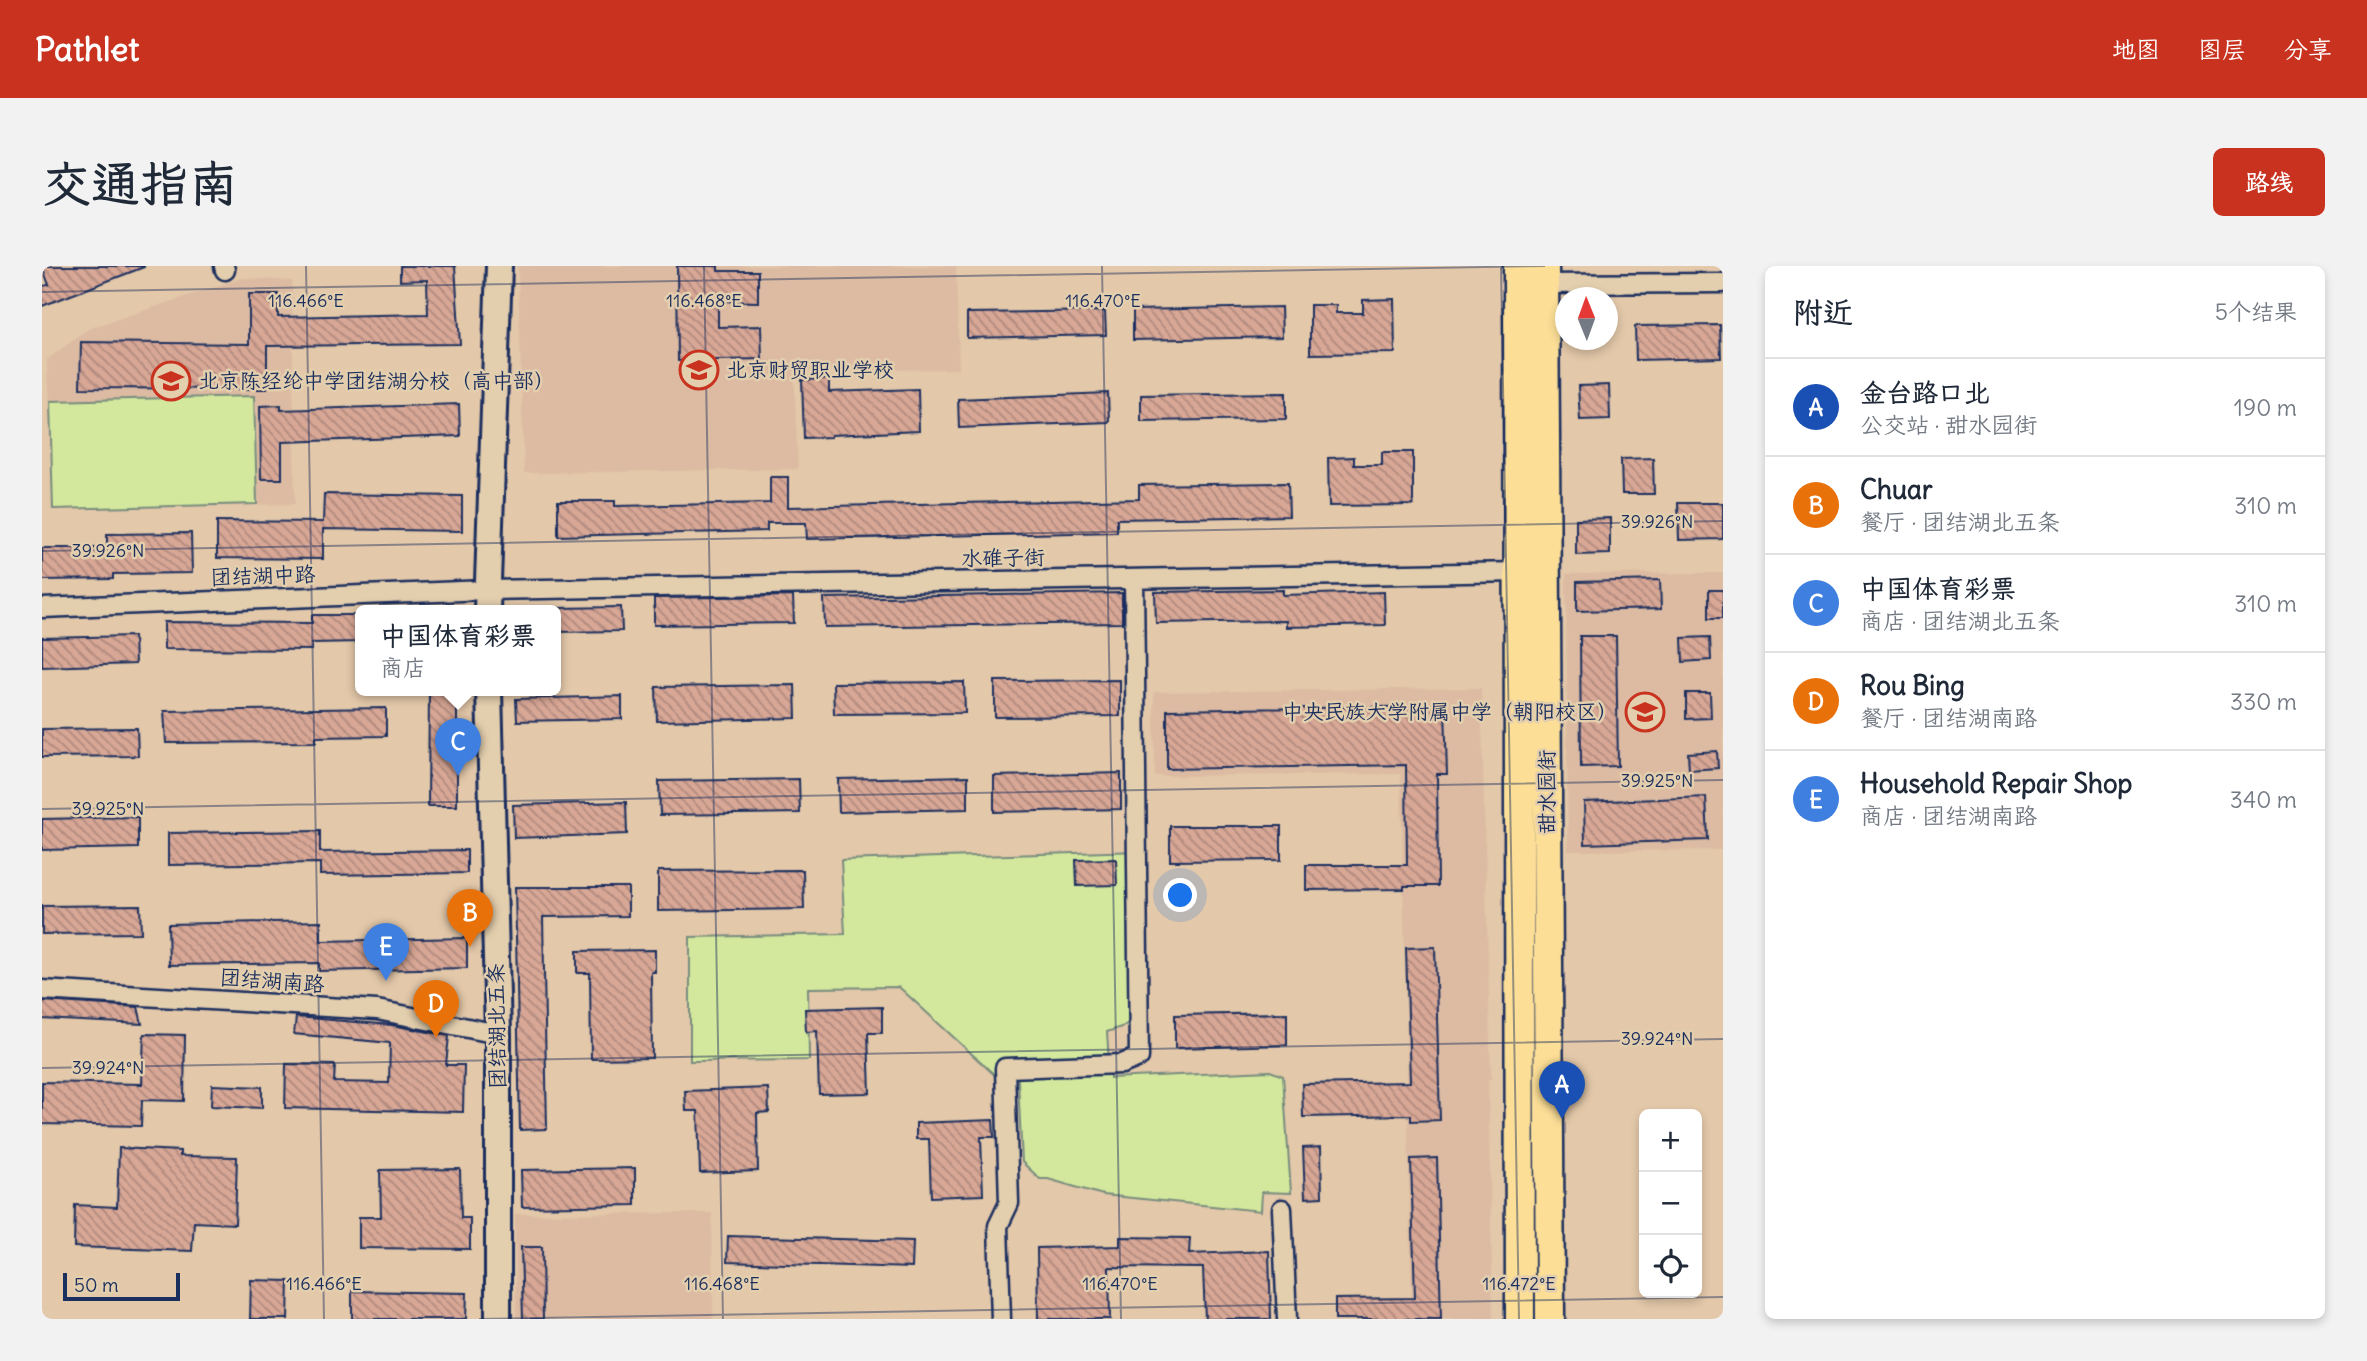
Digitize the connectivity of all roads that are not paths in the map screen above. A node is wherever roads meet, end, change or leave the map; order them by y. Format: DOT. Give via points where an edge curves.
graph roads {
  1 [pos="499,266"];
  2 [pos="1531,275"];
  3 [pos="1723,283"];
  4 [pos="1521,572"];
  5 [pos="1134,579"];
  6 [pos="487,600"];
  7 [pos="42,608"];
  8 [pos="489,696"];
  9 [pos="42,990"];
  10 [pos="498,1034"];
  11 [pos="1282,1209"];
  12 [pos="498,1319"];
  13 [pos="1001,1319"];
  14 [pos="1287,1319"];
  15 [pos="1520,1319"];
  16 [pos="1550,1319"];
  1 -- 6 [label="street"];
  2 -- 3 [label="street"];
  2 -- 4 [label="main road, 甜水园街"];
  2 -- 16 [label="main road, 甜水园街"];
  4 -- 5 [label="street, 水碓子街"];
  4 -- 15 [label="main road, 甜水园街"];
  5 -- 6 [label="street, 水碓子街"];
  5 -- 13 [label="street" via="1139,1057 1122,1064 1005,1068 1009,1203 998,1226"];
  6 -- 7 [label="street, 团结湖中路"];
  8 -- 10 [label="street, 团结湖北五条"];
  9 -- 10 [label="street, 团结湖南路" via="377,1010"];
  10 -- 12 [label="street, 团结湖北五条"];
  11 -- 14 [label="street"];
}
